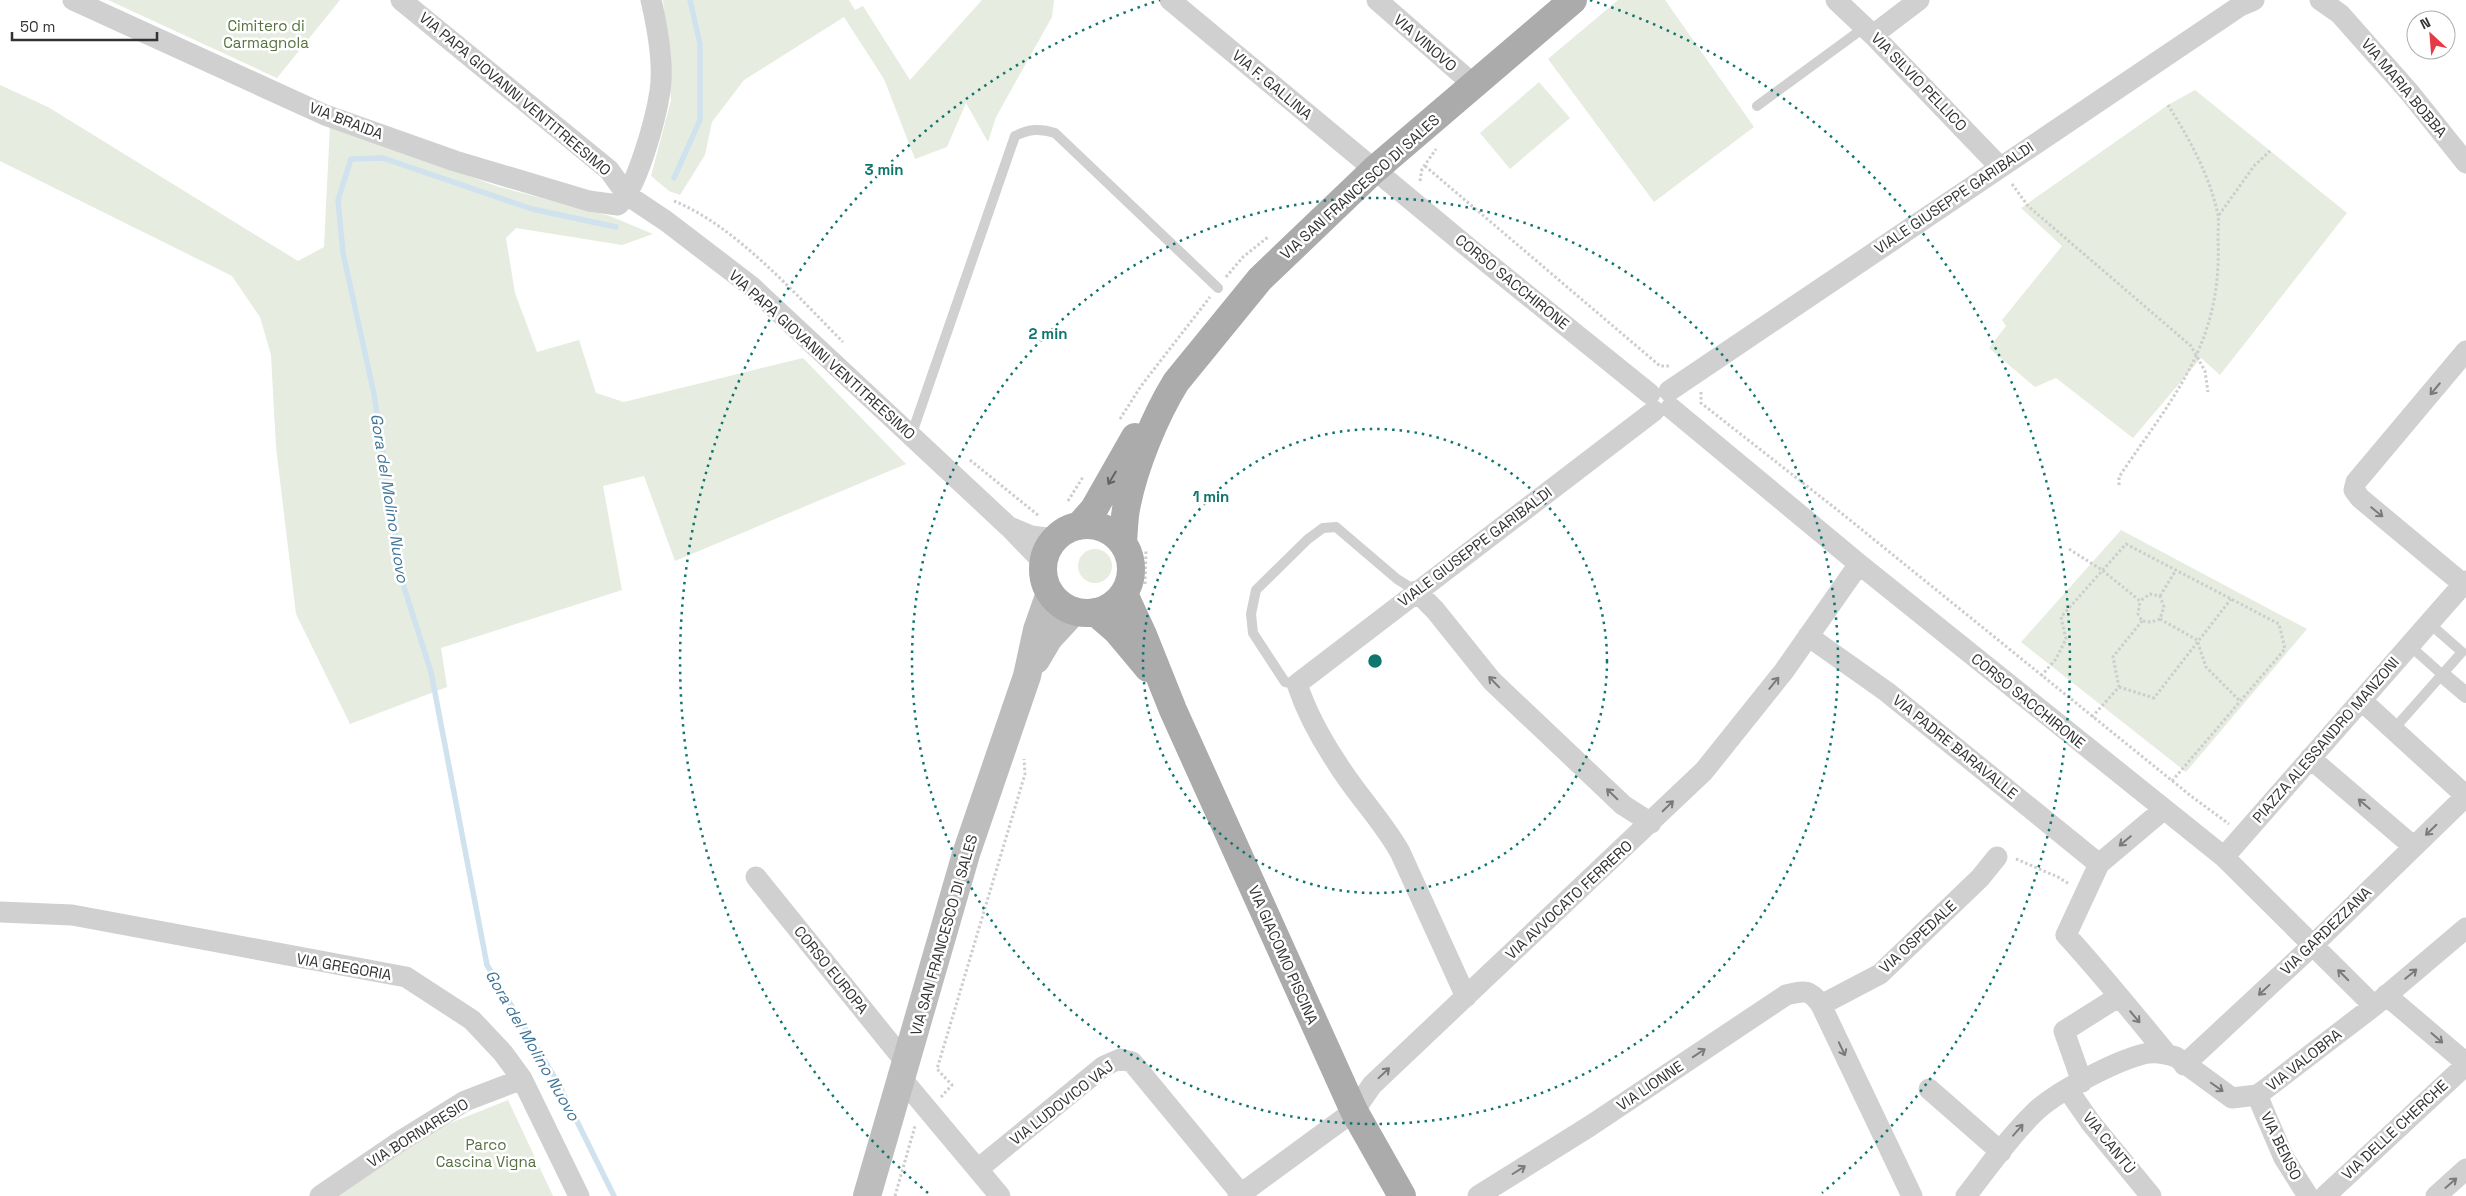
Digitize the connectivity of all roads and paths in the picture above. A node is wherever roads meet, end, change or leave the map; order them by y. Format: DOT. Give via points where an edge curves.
graph roads {
  1 [pos="73,0"];
  2 [pos="401,0"];
  3 [pos="651,0"];
  4 [pos="1170,0"];
  5 [pos="1377,0"];
  6 [pos="1573,0"];
  7 [pos="1836,0"];
  8 [pos="1919,0"];
  9 [pos="2320,0"];
  10 [pos="2247,2"];
  11 [pos="2338,7"];
  12 [pos="1869,31"];
  13 [pos="1474,85"];
  14 [pos="2168,105"];
  15 [pos="1757,106"];
  16 [pos="2270,150"];
  17 [pos="2466,163"];
  18 [pos="1425,166"];
  19 [pos="2000,167"];
  20 [pos="1374,170"];
  21 [pos="627,195"];
  22 [pos="667,198"];
  23 [pos="2218,216"];
  24 [pos="1275,232"];
  25 [pos="1218,288"];
  26 [pos="844,342"];
  27 [pos="2466,352"];
  28 [pos="2196,354"];
  29 [pos="1676,366"];
  30 [pos="1702,389"];
  31 [pos="2208,392"];
  32 [pos="1168,395"];
  33 [pos="1661,401"];
  34 [pos="1115,426"];
  35 [pos="911,436"];
  36 [pos="969,459"];
  37 [pos="1084,475"];
  38 [pos="2118,485"];
  39 [pos="1072,515"];
  40 [pos="1009,526"];
  41 [pos="1050,530"];
  42 [pos="1133,544"];
  43 [pos="2069,549"];
  44 [pos="1044,563"];
  45 [pos="1859,564"];
  46 [pos="2102,570"];
  47 [pos="2176,570"];
  48 [pos="2461,587"];
  49 [pos="1134,592"];
  50 [pos="1416,592"];
  51 [pos="1050,593"];
  52 [pos="2160,596"];
  53 [pos="2231,598"];
  54 [pos="2140,601"];
  55 [pos="1085,612"];
  56 [pos="2160,619"];
  57 [pos="2142,621"];
  58 [pos="2429,623"];
  59 [pos="1808,636"];
  60 [pos="2198,640"];
  61 [pos="2410,645"];
  62 [pos="1027,676"];
  63 [pos="2041,676"];
  64 [pos="2444,676"];
  65 [pos="1297,684"];
  66 [pos="2119,687"];
  67 [pos="2466,695"];
  68 [pos="2361,700"];
  69 [pos="2240,701"];
  70 [pos="1173,710"];
  71 [pos="2092,717"];
  72 [pos="2394,730"];
  73 [pos="1024,755"];
  74 [pos="2310,758"];
  75 [pos="2172,781"];
  76 [pos="2466,796"];
  77 [pos="2163,810"];
  78 [pos="1651,823"];
  79 [pos="2243,836"];
  80 [pos="2414,846"];
  81 [pos="1997,857"];
  82 [pos="2224,857"];
  83 [pos="2099,864"];
  84 [pos="756,877"];
  85 [pos="2084,894"];
  86 [pos="0,912"];
  87 [pos="2466,928"];
  88 [pos="2313,945"];
  89 [pos="1466,997"];
  90 [pos="2118,997"];
  91 [pos="2380,1001"];
  92 [pos="1821,1005"];
  93 [pos="2166,1053"];
  94 [pos="2466,1064"];
  95 [pos="2184,1065"];
  96 [pos="904,1071"];
  97 [pos="522,1079"];
  98 [pos="2075,1086"];
  99 [pos="1929,1090"];
  100 [pos="2257,1095"];
  101 [pos="928,1110"];
  102 [pos="1354,1111"];
  103 [pos="2001,1152"];
  104 [pos="978,1169"];
  105 [pos="2466,1169"];
  106 [pos="1239,1195"];
  107 [pos="320,1196"];
  108 [pos="578,1196"];
  109 [pos="867,1196"];
  110 [pos="895,1196"];
  111 [pos="1000,1196"];
  112 [pos="1402,1196"];
  113 [pos="1478,1196"];
  114 [pos="1912,1196"];
  115 [pos="1966,1196"];
  116 [pos="2151,1196"];
  117 [pos="2308,1196"];
  118 [pos="2325,1196"];
  119 [pos="2436,1196"];
  1 -- 21 [label="street, VIA BRAIDA" via="325,115 445,158 606,205 618,205"];
  2 -- 21 [label="street, VIA PAPA GIOVANNI VENTITREESIMO" via="609,170"];
  3 -- 21 [label="street" via="658,30 661,90 640,167"];
  4 -- 20 [label="street, VIA F. GALLINA"];
  5 -- 13 [label="street, VIA VINOVO"];
  6 -- 13 [label="main road, VIA SAN FRANCESCO DI SALES"];
  7 -- 12 [label="street, VIA SILVIO PELLICO"];
  8 -- 12 [label="street"];
  9 -- 11 [label="street, VIA MARIA BOBBA"];
  10 -- 19 [label="street, VIALE GIUSEPPE GARIBALDI"];
  11 -- 17 [label="street, VIA MARIA BOBBA"];
  12 -- 15 [label="lane"];
  12 -- 19 [label="street, VIA SILVIO PELLICO"];
  13 -- 20 [label="main road, VIA SAN FRANCESCO DI SALES"];
  14 -- 23 [label="path" via="2202,168"];
  16 -- 23 [label="path" via="2254,166"];
  18 -- 29 [label="path" via="1660,366"];
  19 -- 28 [label="path" via="2028,206 2191,346"];
  19 -- 33 [label="street, VIALE GIUSEPPE GARIBALDI"];
  20 -- 32 [label="main road, VIA SAN FRANCESCO DI SALES" via="1260,278"];
  20 -- 33 [label="street, CORSO SACCHIRONE"];
  21 -- 35 [label="street, VIA PAPA GIOVANNI VENTITREESIMO" via="666,220 751,286"];
  22 -- 26 [label="path" via="693,208 762,262"];
  23 -- 28 [label="path" via="2216,300"];
  24 -- 25 [label="path" via="1243,258"];
  25 -- 34 [label="path" via="1141,386"];
  25 -- 35 [label="lane" via="1055,133 1042,129 1025,131 1015,136"];
  27 -- 48 [label="street, one-way" via="2356,482 2354,490"];
  28 -- 31 [label="path" via="2205,371"];
  28 -- 38 [label="path" via="2156,424 2119,477"];
  30 -- 63 [label="path" via="1701,404"];
  32 -- 39 [label="main road, VIA SAN FRANCESCO DI SALES, one-way" via="1142,424 1094,509"];
  32 -- 42 [label="main road, VIA SAN FRANCESCO DI SALES" via="1151,432 1127,504"];
  33 -- 45 [label="street, CORSO SACCHIRONE"];
  33 -- 50 [label="street, VIALE GIUSEPPE GARIBALDI"];
  35 -- 40 [label="street, VIA PAPA GIOVANNI VENTITREESIMO"];
  36 -- 41 [label="path"];
  37 -- 39 [label="path"];
  39 -- 41 [label="main road" via="1066,531"];
  39 -- 42 [label="main road"];
  40 -- 41 [label="street, VIA PAPA GIOVANNI VENTITREESIMO" via="1031,536"];
  40 -- 44 [label="street, VIA PAPA GIOVANNI VENTITREESIMO"];
  41 -- 44 [label="main road"];
  42 -- 49 [label="main road" via="1129,555 1132,568 1130,582"];
  42 -- 49 [label="path" via="1147,562"];
  43 -- 46 [label="path"];
  44 -- 51 [label="main road"];
  45 -- 59 [label="street, VIA AVVOCATO FERRERO"];
  45 -- 77 [label="street, CORSO SACCHIRONE"];
  46 -- 47 [label="path" via="2126,544"];
  46 -- 54 [label="path"];
  46 -- 63 [label="path" via="2061,617 2066,639 2056,659"];
  47 -- 52 [label="path"];
  47 -- 53 [label="path"];
  48 -- 58 [label="street, PIAZZA ALESSANDRO MANZONI"];
  49 -- 55 [label="main road" via="1116,603"];
  49 -- 70 [label="main road, VIA GIACOMO PISCINA" via="1143,634"];
  50 -- 65 [label="street, VIALE GIUSEPPE GARIBALDI"];
  50 -- 65 [label="lane" via="1336,527 1324,528 1308,538 1256,590 1251,614 1253,634 1285,682"];
  78 -- 50 [label="street, one-way" via="1624,805 1492,681"];
  51 -- 55 [label="main road, VIA GIACOMO PISCINA" via="1061,604"];
  51 -- 62 [label="main road" via="1037,630"];
  52 -- 54 [label="path" via="2150,594"];
  52 -- 56 [label="path" via="2164,607"];
  53 -- 60 [label="path"];
  53 -- 69 [label="path" via="2279,624 2285,649"];
  54 -- 57 [label="path" via="2138,614"];
  55 -- 62 [label="main road" via="1048,638"];
  55 -- 70 [label="main road, VIA GIACOMO PISCINA" via="1116,631 1148,669"];
  56 -- 57 [label="path"];
  56 -- 60 [label="path"];
  57 -- 66 [label="path" via="2113,656"];
  58 -- 61 [label="street, PIAZZA ALESSANDRO MANZONI"];
  58 -- 64 [label="lane" via="2462,652"];
  78 -- 59 [label="street, VIA AVVOCATO FERRERO, one-way" via="1704,771"];
  59 -- 83 [label="street, VIA PADRE BARAVALLE" via="1887,692"];
  60 -- 66 [label="path" via="2154,698"];
  60 -- 69 [label="path" via="2206,668"];
  61 -- 64 [label="lane"];
  61 -- 68 [label="street, PIAZZA ALESSANDRO MANZONI"];
  62 -- 96 [label="main road, VIA SAN FRANCESCO DI SALES" via="966,854"];
  63 -- 71 [label="path"];
  64 -- 67 [label="street"];
  64 -- 72 [label="lane"];
  65 -- 89 [label="street" via="1304,704 1336,763 1400,852"];
  66 -- 71 [label="path"];
  68 -- 72 [label="street"];
  68 -- 74 [label="street, PIAZZA ALESSANDRO MANZONI"];
  69 -- 75 [label="path"];
  70 -- 102 [label="main road, VIA GIACOMO PISCINA"];
  71 -- 75 [label="path"];
  72 -- 76 [label="street"];
  73 -- 101 [label="path" via="1025,774 937,1069 952,1086"];
  74 -- 79 [label="street, PIAZZA ALESSANDRO MANZONI"];
  80 -- 74 [label="street, one-way"];
  75 -- 79 [label="path"];
  76 -- 80 [label="street, VIA GARDEZZANA, one-way"];
  77 -- 82 [label="street, CORSO SACCHIRONE"];
  77 -- 83 [label="street, one-way"];
  78 -- 89 [label="street, VIA AVVOCATO FERRERO"];
  79 -- 82 [label="street, PIAZZA ALESSANDRO MANZONI"];
  80 -- 88 [label="street, VIA GARDEZZANA"];
  81 -- 85 [label="path" via="2002,854 2058,877"];
  81 -- 92 [label="street, VIA OSPEDALE" via="1980,878 1880,974"];
  82 -- 88 [label="street, CORSO SACCHIRONE"];
  83 -- 85 [label="street"];
  84 -- 96 [label="street, CORSO EUROPA"];
  85 -- 90 [label="street, VIA VALOBRA" via="2066,935 2107,979"];
  86 -- 97 [label="street, VIA GREGORIA" via="72,915 406,978 472,1020"];
  91 -- 87 [label="street, VIA VALOBRA, one-way"];
  91 -- 88 [label="street, CORSO SACCHIRONE, one-way"];
  88 -- 95 [label="street, VIA GARDEZZANA, one-way"];
  102 -- 89 [label="street, VIA AVVOCATO FERRERO, one-way" via="1372,1085"];
  90 -- 93 [label="street, VIA VALOBRA, one-way"];
  90 -- 98 [label="street, VIA CANTÙ" via="2064,1031"];
  91 -- 94 [label="street, CORSO SACCHIRONE, one-way"];
  91 -- 100 [label="street, VIA VALOBRA"];
  113 -- 92 [label="street, VIA LIONNE, one-way" via="1786,996 1804,991 1814,995"];
  92 -- 114 [label="street, one-way"];
  93 -- 95 [label="street, VIA VALOBRA"];
  93 -- 98 [label="street" via="2133,1058"];
  94 -- 118 [label="street, VIA DELLE CHERCHE"];
  95 -- 100 [label="street, VIA VALOBRA, one-way" via="2232,1098"];
  96 -- 101 [label="street, CORSO EUROPA"];
  96 -- 109 [label="main road, VIA SAN FRANCESCO DI SALES"];
  97 -- 107 [label="street, VIA BORNARESIO" via="465,1102"];
  97 -- 108 [label="street, VIA GREGORIA"];
  103 -- 98 [label="street, one-way" via="2039,1109"];
  98 -- 116 [label="street, VIA CANTÙ" via="2091,1123"];
  99 -- 103 [label="street"];
  100 -- 117 [label="street, VIA BENSO" via="2284,1158"];
  101 -- 104 [label="street, CORSO EUROPA"];
  101 -- 110 [label="path" via="916,1122"];
  102 -- 106 [label="street, VIA AVVOCATO FERRERO"];
  102 -- 112 [label="main road, VIA GIACOMO PISCINA"];
  103 -- 115 [label="street"];
  104 -- 106 [label="street, VIA LUDOVICO VAJ" via="1104,1066 1120,1058 1132,1062"];
  104 -- 111 [label="street, CORSO EUROPA"];
  119 -- 105 [label="street, one-way"];
}
